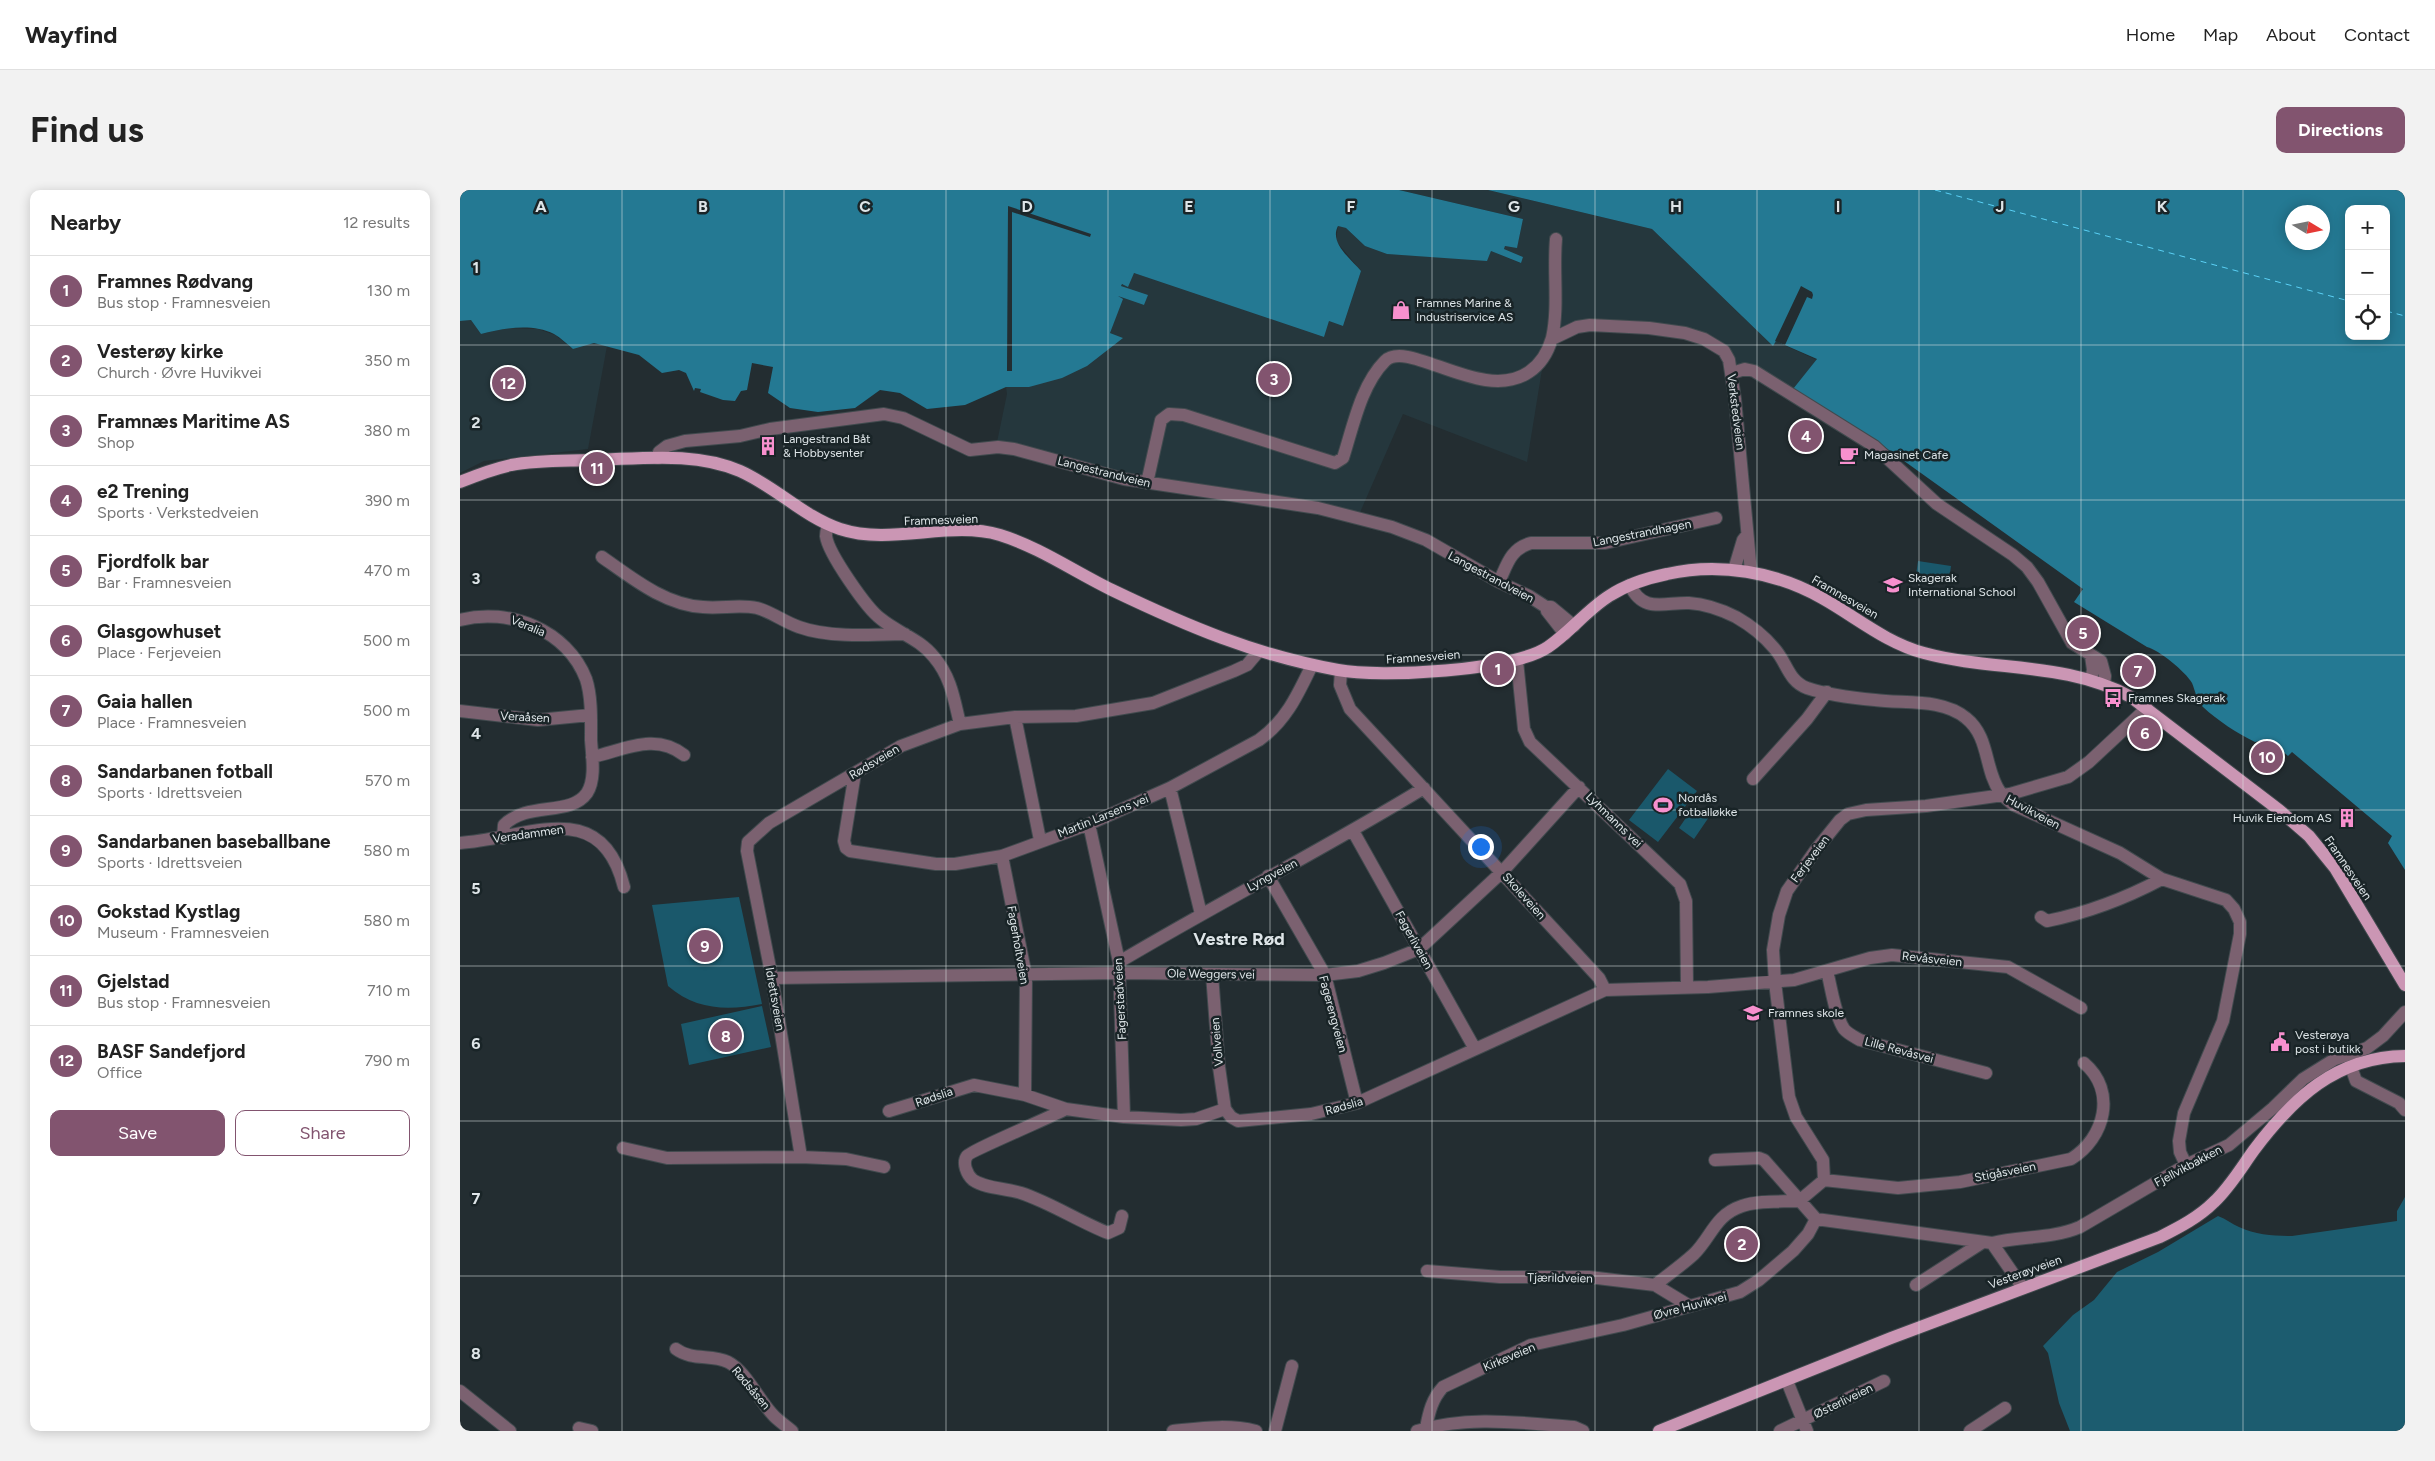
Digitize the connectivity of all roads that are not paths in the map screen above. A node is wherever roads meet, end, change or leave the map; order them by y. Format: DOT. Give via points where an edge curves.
graph roads {
  1 [pos="1556,239"];
  2 [pos="1552,338"];
  3 [pos="1732,374"];
  4 [pos="658,458"];
  5 [pos="460,482"];
  6 [pos="1147,483"];
  7 [pos="1716,518"];
  8 [pos="828,525"];
  9 [pos="1746,535"];
  10 [pos="602,557"];
  11 [pos="1734,570"];
  12 [pos="1751,572"];
  13 [pos="1499,582"];
  14 [pos="1630,585"];
  15 [pos="460,620"];
  16 [pos="1570,630"];
  17 [pos="905,634"];
  18 [pos="1258,652"];
  19 [pos="2091,656"];
  20 [pos="1517,661"];
  21 [pos="1312,665"];
  22 [pos="1342,671"];
  23 [pos="2091,679"];
  24 [pos="2104,684"];
  25 [pos="1826,692"];
  26 [pos="2147,708"];
  27 [pos="460,711"];
  28 [pos="590,715"];
  29 [pos="1015,717"];
  30 [pos="960,724"];
  31 [pos="684,755"];
  32 [pos="592,758"];
  33 [pos="855,773"];
  34 [pos="1753,779"];
  35 [pos="1579,787"];
  36 [pos="1170,788"];
  37 [pos="1424,788"];
  38 [pos="2001,794"];
  39 [pos="1089,824"];
  40 [pos="1353,831"];
  41 [pos="503,838"];
  42 [pos="1040,840"];
  43 [pos="748,842"];
  44 [pos="460,843"];
  45 [pos="1002,856"];
  46 [pos="1502,872"];
  47 [pos="1268,876"];
  48 [pos="2162,879"];
  49 [pos="624,886"];
  50 [pos="1201,914"];
  51 [pos="2041,917"];
  52 [pos="1419,949"];
  53 [pos="1120,967"];
  54 [pos="1827,970"];
  55 [pos="1212,974"];
  56 [pos="1324,975"];
  57 [pos="1026,976"];
  58 [pos="772,978"];
  59 [pos="1775,982"];
  60 [pos="2405,985"];
  61 [pos="1687,987"];
  62 [pos="1605,990"];
  63 [pos="2082,1008"];
  64 [pos="2405,1012"];
  65 [pos="1475,1049"];
  66 [pos="2405,1056"];
  67 [pos="2084,1063"];
  68 [pos="2405,1065"];
  69 [pos="2351,1067"];
  70 [pos="1986,1073"];
  71 [pos="1025,1095"];
  72 [pos="1357,1103"];
  73 [pos="1066,1109"];
  74 [pos="1225,1109"];
  75 [pos="2405,1110"];
  76 [pos="889,1111"];
  77 [pos="1124,1117"];
  78 [pos="622,1148"];
  79 [pos="801,1157"];
  80 [pos="1715,1160"];
  81 [pos="2186,1165"];
  82 [pos="884,1167"];
  83 [pos="1824,1180"];
  84 [pos="1799,1202"];
  85 [pos="1122,1216"];
  86 [pos="1816,1219"];
  87 [pos="1987,1242"];
  88 [pos="1427,1271"];
  89 [pos="1655,1285"];
  90 [pos="1916,1285"];
  91 [pos="2023,1288"];
  92 [pos="1688,1305"];
  93 [pos="1623,1325"];
  94 [pos="676,1349"];
  95 [pos="1292,1366"];
  96 [pos="1787,1380"];
  97 [pos="1884,1381"];
  98 [pos="460,1391"];
  99 [pos="2004,1408"];
  100 [pos="1804,1426"];
  101 [pos="1421,1430"];
  102 [pos="510,1431"];
  103 [pos="792,1431"];
  104 [pos="1173,1431"];
  105 [pos="1256,1431"];
  106 [pos="1275,1431"];
  107 [pos="1583,1431"];
  108 [pos="1659,1431"];
  109 [pos="1780,1431"];
  110 [pos="1970,1431"];
  1 -- 2 [label="street"];
  2 -- 3 [label="street, Verkstedveien" via="1590,325 1684,333 1717,345 1729,360"];
  2 -- 6 [label="street" via="1544,357 1531,371 1516,379 1499,382 1485,381 1408,357 1393,356 1385,361 1366,388 1343,458 1335,463 1174,412 1165,415 1161,420"];
  3 -- 9 [label="street, Verkstedveien"];
  3 -- 19 [label="street" via="1745,369 1754,371 1852,431 1874,446 1937,504 2014,555 2038,582 2072,643"];
  4 -- 5 [label="main road, Framnesveien" via="522,463 490,470"];
  4 -- 6 [label="street, Langestrandveien" via="666,446 685,441 884,414 903,418 970,450 1014,448 1124,480"];
  4 -- 8 [label="main road, Framnesveien" via="690,458 728,466 756,479"];
  6 -- 13 [label="street, Langestrandveien" via="1358,517 1414,535"];
  7 -- 13 [label="street, Langestrandhagen" via="1605,543 1531,543 1520,546 1510,557"];
  8 -- 17 [label="street" via="826,538 830,549 860,594 879,618"];
  8 -- 18 [label="main road, Framnesveien" via="878,536 962,531 1004,536 1198,630"];
  9 -- 11 [label="street, Verkstedveien"];
  9 -- 12 [label="street, Verkstedveien"];
  10 -- 17 [label="street" via="668,599 698,607 762,609 798,627 823,634"];
  11 -- 12 [label="main road, Framnesveien"];
  11 -- 14 [label="main road, Framnesveien" via="1671,573"];
  12 -- 23 [label="main road, Framnesveien" via="1796,585 1910,649"];
  13 -- 16 [label="street, Langestrandveien" via="1551,606"];
  14 -- 16 [label="main road, Framnesveien" via="1605,599"];
  14 -- 25 [label="street, Huvikveien" via="1637,597 1646,603 1710,606 1736,618 1775,649 1796,682"];
  15 -- 28 [label="street, Veralia" via="486,615 506,617 546,632 566,647 578,663 587,682"];
  16 -- 20 [label="main road, Framnesveien" via="1536,654"];
  17 -- 30 [label="street" via="929,651 944,671 954,693"];
  18 -- 21 [label="main road, Framnesveien"];
  18 -- 29 [label="street, Rødsveien" via="1247,665 1234,672 1153,703 1076,716"];
  19 -- 23 [label="street"];
  19 -- 24 [label="street" via="2101,661"];
  20 -- 22 [label="main road, Framnesveien" via="1406,672"];
  20 -- 35 [label="street, Lyhmanns vei" via="1527,736"];
  21 -- 22 [label="main road, Framnesveien"];
  21 -- 36 [label="street, Martin Larsens vei" via="1293,703 1271,732"];
  22 -- 37 [label="street, Skoleveien" via="1340,685 1350,709"];
  23 -- 24 [label="main road, Framnesveien"];
  24 -- 26 [label="main road, Framnesveien"];
  25 -- 34 [label="street" via="1807,719"];
  25 -- 38 [label="street, Huvikveien" via="1951,708 1966,717 1979,733"];
  26 -- 38 [label="street, Ferjeveien" via="2090,762 2068,777 2027,790"];
  26 -- 60 [label="main road, Framnesveien" via="2309,836 2335,868"];
  27 -- 28 [label="street, Veraåsen" via="538,720"];
  28 -- 32 [label="street, Veralia"];
  29 -- 30 [label="street, Rødsveien"];
  29 -- 42 [label="street"];
  30 -- 33 [label="street, Rødsveien" via="901,746"];
  31 -- 32 [label="street" via="674,747 651,742"];
  32 -- 41 [label="street, Veralia" via="592,780 581,800 571,805 518,814 504,825"];
  33 -- 43 [label="street, Rødsveien" via="769,824"];
  33 -- 45 [label="street, Martin Larsens vei" via="844,841 850,851 936,864"];
  35 -- 46 [label="street, Ole Weggers vei"];
  35 -- 61 [label="street, Lyhmanns vei" via="1680,884 1686,900"];
  36 -- 39 [label="street, Martin Larsens vei"];
  36 -- 50 [label="street"];
  37 -- 40 [label="street, Lyngveien"];
  37 -- 46 [label="street, Skoleveien"];
  38 -- 48 [label="street, Huvikveien" via="2014,804 2120,853"];
  38 -- 59 [label="street, Ferjeveien" via="1926,806 1866,810 1848,814 1840,820 1787,891 1775,933"];
  39 -- 42 [label="street, Martin Larsens vei"];
  39 -- 53 [label="street, Fagerstadveien"];
  40 -- 47 [label="street, Lyngveien"];
  40 -- 52 [label="street, Fagerliveien"];
  41 -- 44 [label="street, Veradammen"];
  41 -- 49 [label="street, Veradammen" via="553,829 581,830 611,852 619,865"];
  42 -- 45 [label="street, Martin Larsens vei"];
  43 -- 58 [label="street, Idrettsveien"];
  45 -- 57 [label="street, Fagerholtveien"];
  46 -- 52 [label="street, Ole Weggers vei"];
  46 -- 62 [label="street, Skoleveien" via="1599,978"];
  47 -- 50 [label="street, Lyngveien"];
  47 -- 56 [label="street, Fagerengveien"];
  48 -- 51 [label="street" via="2132,894 2081,912 2047,921"];
  48 -- 81 [label="street, Huvikveien" via="2226,900 2240,922 2223,1021 2184,1113 2179,1141"];
  50 -- 53 [label="street, Lyngveien"];
  52 -- 56 [label="street, Ole Weggers vei" via="1358,971"];
  52 -- 65 [label="street, Fagerliveien"];
  53 -- 55 [label="street, Ole Weggers vei"];
  53 -- 57 [label="street, Ole Weggers vei"];
  53 -- 77 [label="street, Fagerstadveien"];
  54 -- 59 [label="street, Revåsveien"];
  54 -- 63 [label="street, Revåsveien" via="1892,955 1995,965 2017,970"];
  54 -- 70 [label="street, Lille Revåsvei" via="1840,1019 1850,1035"];
  55 -- 56 [label="street, Ole Weggers vei"];
  55 -- 74 [label="street, Vollveien"];
  56 -- 72 [label="street, Fagerengveien"];
  57 -- 58 [label="street, Ole Weggers vei"];
  57 -- 71 [label="street, Fagerholtveien"];
  58 -- 79 [label="street, Idrettsveien"];
  59 -- 61 [label="street"];
  59 -- 83 [label="street, Ferjeveien" via="1789,1097 1796,1117 1824,1160"];
  61 -- 62 [label="street"];
  62 -- 65 [label="street, Rødslia"];
  64 -- 81 [label="street, Fjellvikbakken" via="2367,1048 2335,1059 2303,1079 2229,1145"];
  65 -- 72 [label="street, Rødslia"];
  66 -- 69 [label="main road, Vesterøyveien" via="2375,1058"];
  67 -- 83 [label="street, Stigåsveien" via="2100,1082 2104,1111 2094,1137 2083,1151 2071,1159 1960,1182 1898,1188"];
  68 -- 69 [label="main road, Vesterøyveien"];
  69 -- 75 [label="street" via="2356,1081"];
  69 -- 91 [label="main road, Vesterøyveien" via="2317,1084 2292,1104 2216,1200 2198,1215 2160,1237"];
  71 -- 73 [label="street, Rødslia"];
  71 -- 76 [label="street, Rødslia" via="974,1085"];
  72 -- 74 [label="street, Rødslia" via="1311,1114 1238,1121"];
  73 -- 77 [label="street, Rødslia"];
  73 -- 85 [label="street" via="998,1142 973,1150 964,1163 967,1172 976,1182 1032,1197 1108,1233 1119,1228"];
  74 -- 77 [label="street, Rødslia" via="1196,1119"];
  78 -- 79 [label="street" via="667,1158"];
  79 -- 82 [label="street" via="846,1159"];
  80 -- 84 [label="street" via="1764,1160"];
  81 -- 87 [label="street, Fjellvikbakken" via="2064,1234"];
  83 -- 84 [label="street"];
  84 -- 86 [label="street"];
  84 -- 89 [label="street" via="1755,1203 1726,1214 1715,1223 1707,1240 1693,1255"];
  86 -- 87 [label="street"];
  86 -- 92 [label="street, Øvre Huvikvei" via="1793,1251 1759,1280 1725,1298"];
  87 -- 90 [label="street"];
  87 -- 91 [label="street"];
  88 -- 89 [label="street, Tjærildveien" via="1500,1277 1588,1277"];
  89 -- 92 [label="street, Tjærildveien"];
  91 -- 96 [label="main road, Vesterøyveien"];
  92 -- 93 [label="street, Øvre Huvikvei"];
  93 -- 101 [label="street, Kirkeveien" via="1531,1346 1443,1387 1436,1395"];
  94 -- 103 [label="street, Rødsåsen" via="690,1357 728,1362 773,1415"];
  95 -- 106 [label="street"];
  96 -- 100 [label="street, Østerliveien"];
  96 -- 108 [label="main road, Vesterøyveien"];
  97 -- 100 [label="street, Østerliveien"];
  98 -- 102 [label="street"];
  99 -- 110 [label="street"];
  100 -- 109 [label="street, Østerliveien"];
  101 -- 107 [label="street" via="1453,1422 1484,1421 1574,1427"];
  104 -- 105 [label="street" via="1213,1426"];
}
